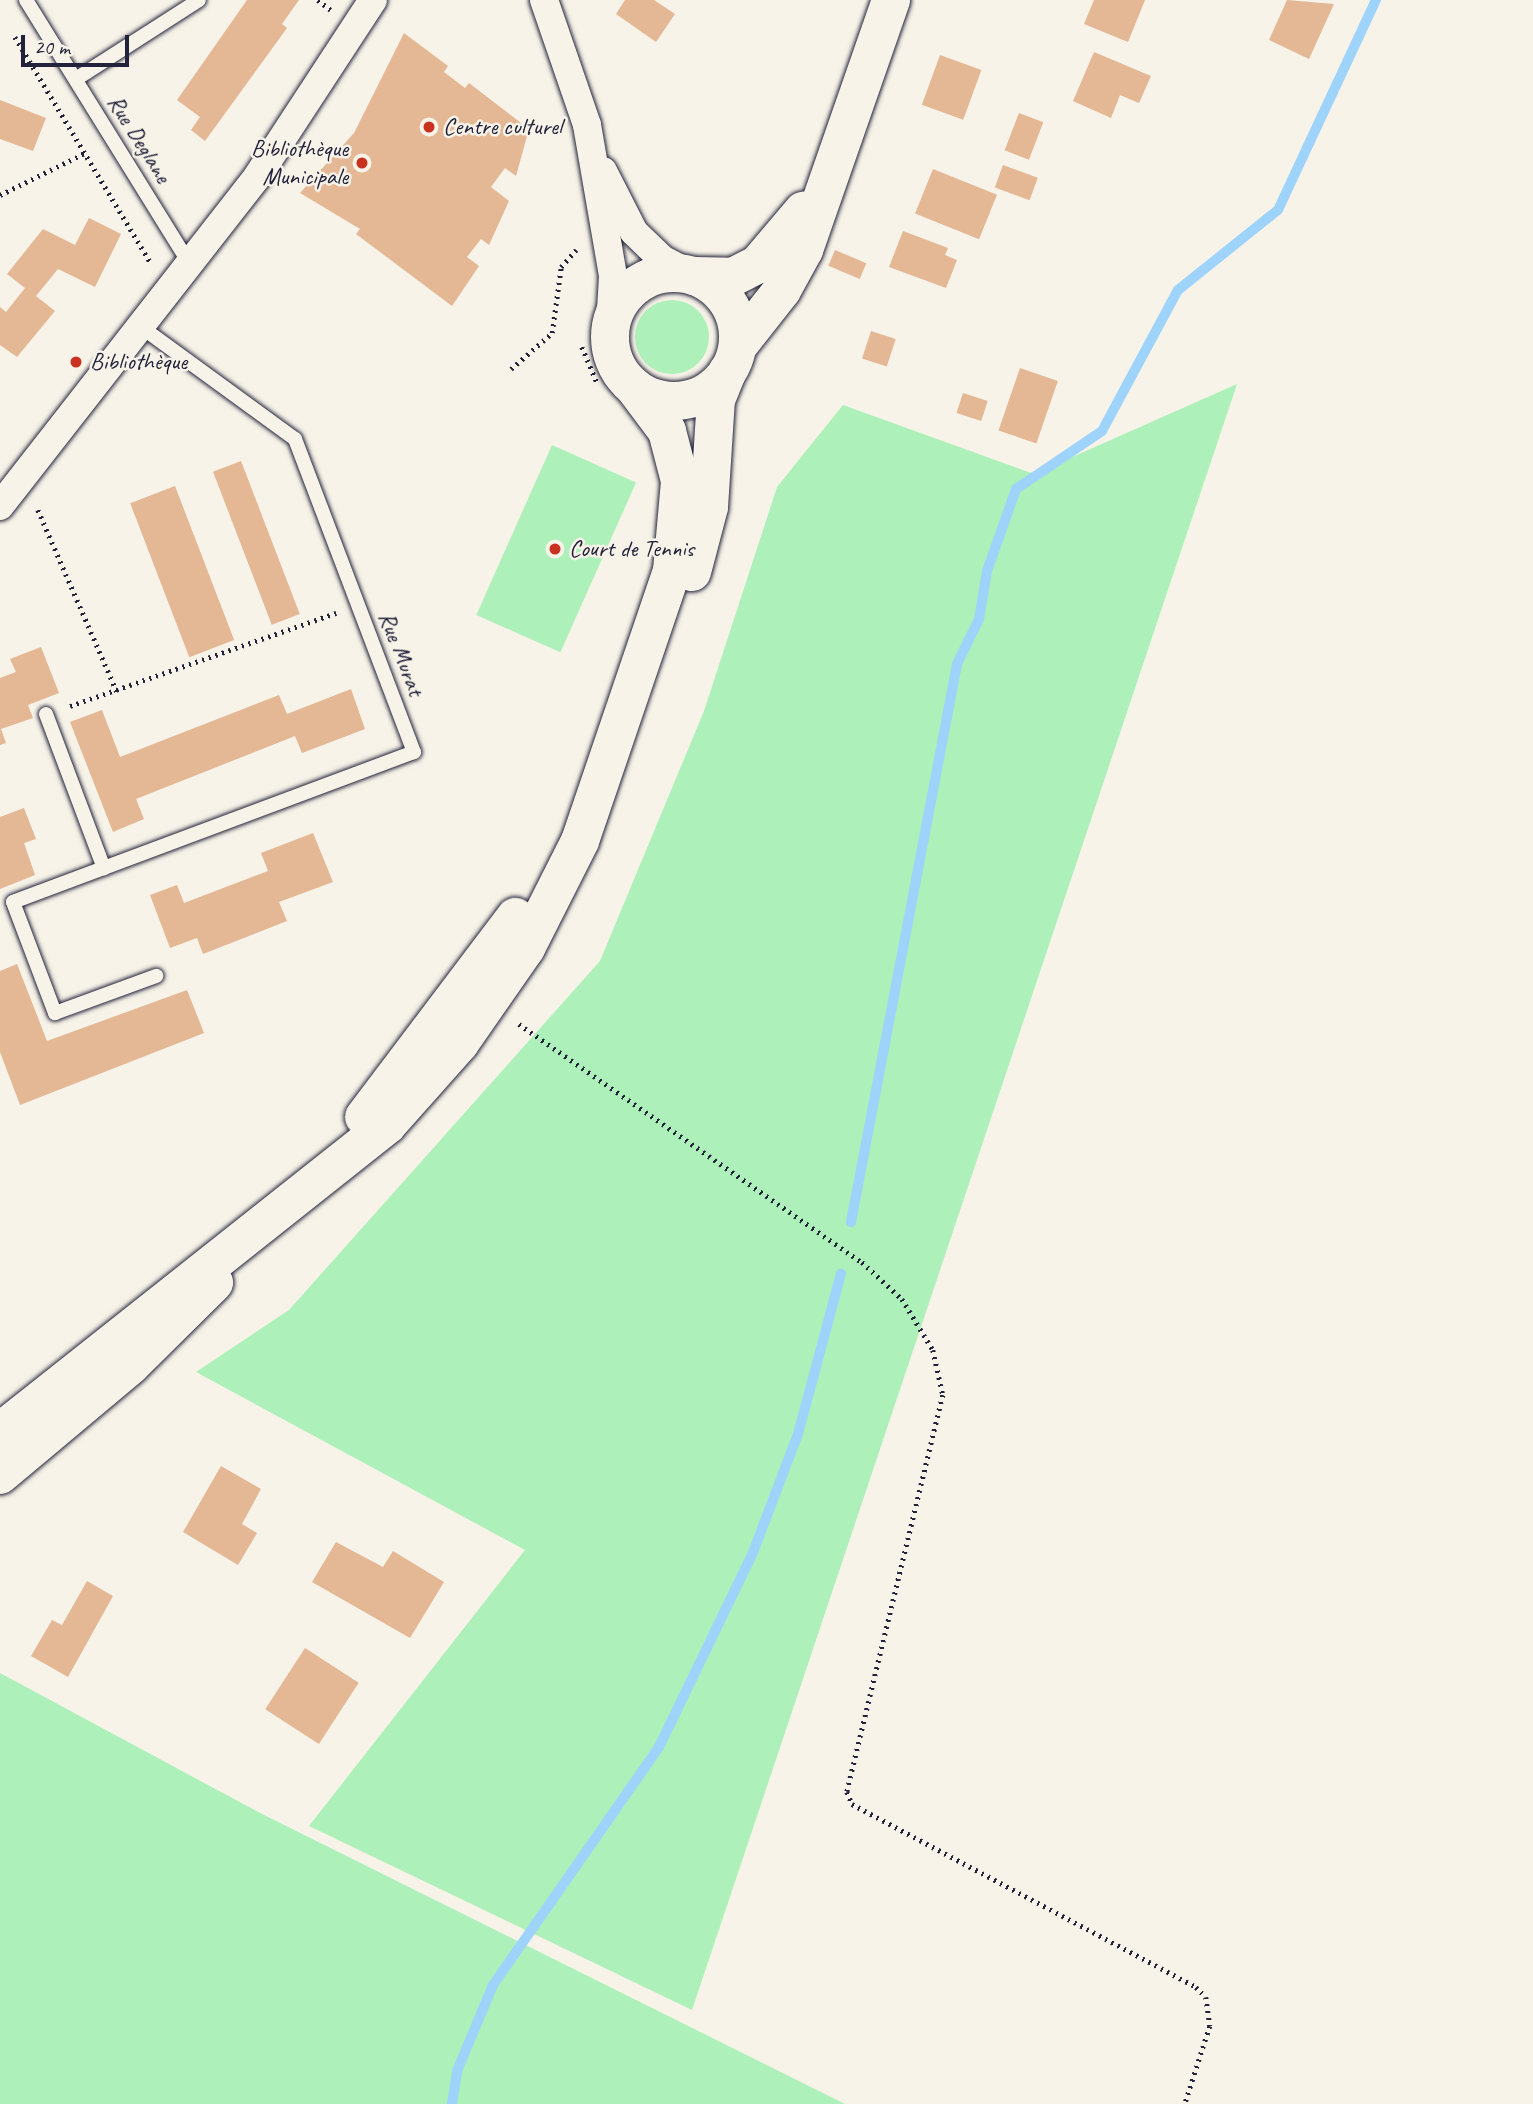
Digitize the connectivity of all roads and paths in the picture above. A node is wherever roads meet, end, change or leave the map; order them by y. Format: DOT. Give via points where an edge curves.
graph roads {
  1 [pos="26,0"];
  2 [pos="200,0"];
  3 [pos="373,0"];
  4 [pos="544,0"];
  5 [pos="891,0"];
  6 [pos="911,0"];
  7 [pos="7,23"];
  8 [pos="873,63"];
  9 [pos="76,79"];
  10 [pos="587,125"];
  11 [pos="839,149"];
  12 [pos="85,153"];
  13 [pos="0,195"];
  14 [pos="606,241"];
  15 [pos="191,266"];
  16 [pos="694,276"];
  17 [pos="170,294"];
  18 [pos="144,329"];
  19 [pos="596,334"];
  20 [pos="733,359"];
  21 [pos="510,369"];
  22 [pos="618,388"];
  23 [pos="24,477"];
  24 [pos="0,506"];
  25 [pos="358,604"];
  26 [pos="640,674"];
  27 [pos="117,692"];
  28 [pos="46,714"];
  29 [pos="601,773"];
  30 [pos="104,868"];
  31 [pos="156,976"];
  32 [pos="489,1004"];
  33 [pos="295,1199"];
  34 [pos="0,1432"];
  35 [pos="0,1475"];
  36 [pos="1185,2104"];
  1 -- 9 [label="lane, Rue Deglane"];
  2 -- 9 [label="lane"];
  3 -- 15 [label="street"];
  4 -- 10 [label="street"];
  5 -- 8 [label="main road"];
  6 -- 8 [label="main road"];
  7 -- 12 [label="path"];
  8 -- 11 [label="main road"];
  9 -- 15 [label="lane, Rue Deglane"];
  10 -- 14 [label="street"];
  10 -- 16 [label="street" via="622,215 662,258"];
  11 -- 16 [label="main road" via="778,247 733,276"];
  11 -- 20 [label="main road" via="791,278"];
  12 -- 13 [label="path"];
  12 -- 17 [label="path"];
  14 -- 19 [label="street" via="613,276"];
  14 -- 21 [label="path" via="566,258 552,333"];
  15 -- 17 [label="street"];
  16 -- 19 [label="main road" via="642,281"];
  16 -- 20 [label="main road" via="730,304"];
  17 -- 18 [label="street"];
  18 -- 23 [label="street"];
  18 -- 25 [label="lane, Rue Murat" via="295,439"];
  19 -- 22 [label="main road" via="615,360"];
  19 -- 22 [label="path" via="583,359"];
  20 -- 22 [label="main road" via="708,391 681,401"];
  20 -- 26 [label="main road" via="710,432 700,554"];
  22 -- 26 [label="main road" via="667,431 680,481 672,571"];
  23 -- 24 [label="street"];
  23 -- 27 [label="path"];
  25 -- 27 [label="path"];
  25 -- 30 [label="lane, Rue Murat" via="414,752"];
  26 -- 29 [label="main road"];
  27 -- 28 [label="path"];
  28 -- 30 [label="lane"];
  29 -- 32 [label="main road" via="558,890"];
  29 -- 33 [label="main road" via="569,836 485,961"];
  30 -- 31 [label="lane, Rue Murat" via="13,902 55,1013"];
  32 -- 33 [label="main road" via="420,1091"];
  32 -- 36 [label="path" via="862,1262 902,1299 933,1350 943,1395 847,1792 852,1804 1196,1987 1206,1997 1210,2026"];
  33 -- 34 [label="main road" via="171,1291"];
  33 -- 35 [label="main road" via="131,1365"];
}
